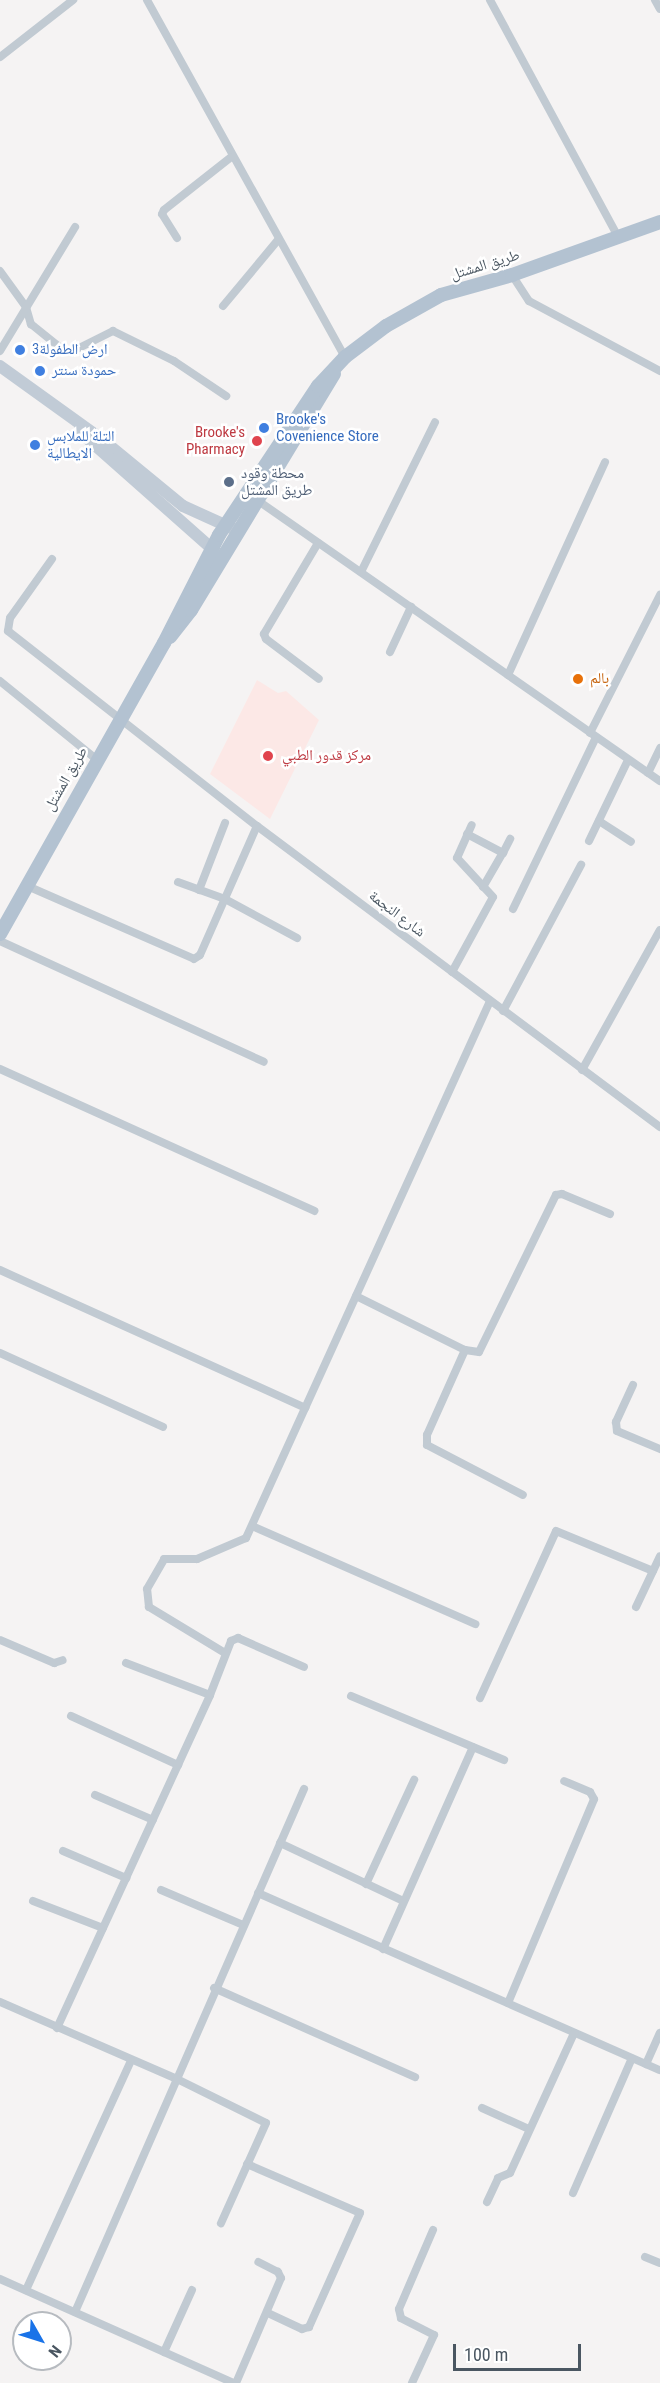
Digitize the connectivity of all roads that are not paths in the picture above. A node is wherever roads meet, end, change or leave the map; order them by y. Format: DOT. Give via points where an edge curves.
graph roads {
  1 [pos="73,0"];
  2 [pos="147,0"];
  3 [pos="490,0"];
  4 [pos="656,0"];
  5 [pos="660,9"];
  6 [pos="0,57"];
  7 [pos="231,157"];
  8 [pos="660,222"];
  9 [pos="75,227"];
  10 [pos="617,235"];
  11 [pos="177,238"];
  12 [pos="278,240"];
  13 [pos="0,271"];
  14 [pos="512,275"];
  15 [pos="223,306"];
  16 [pos="26,307"];
  17 [pos="0,351"];
  18 [pos="340,362"];
  19 [pos="0,366"];
  20 [pos="660,371"];
  21 [pos="226,396"];
  22 [pos="54,408"];
  23 [pos="435,422"];
  24 [pos="605,462"];
  25 [pos="257,500"];
  26 [pos="232,529"];
  27 [pos="318,543"];
  28 [pos="211,548"];
  29 [pos="223,558"];
  30 [pos="52,559"];
  31 [pos="361,572"];
  32 [pos="660,595"];
  33 [pos="411,607"];
  34 [pos="164,643"];
  35 [pos="390,652"];
  36 [pos="508,675"];
  37 [pos="320,679"];
  38 [pos="0,681"];
  39 [pos="121,718"];
  40 [pos="593,735"];
  41 [pos="660,748"];
  42 [pos="96,759"];
  43 [pos="628,760"];
  44 [pos="648,773"];
  45 [pos="660,781"];
  46 [pos="599,821"];
  47 [pos="225,822"];
  48 [pos="472,825"];
  49 [pos="257,826"];
  50 [pos="467,834"];
  51 [pos="510,839"];
  52 [pos="589,841"];
  53 [pos="630,842"];
  54 [pos="503,853"];
  55 [pos="581,864"];
  56 [pos="178,882"];
  57 [pos="25,885"];
  58 [pos="483,888"];
  59 [pos="199,890"];
  60 [pos="225,899"];
  61 [pos="513,909"];
  62 [pos="660,930"];
  63 [pos="0,934"];
  64 [pos="297,938"];
  65 [pos="0,941"];
  66 [pos="452,972"];
  67 [pos="490,1001"];
  68 [pos="503,1011"];
  69 [pos="264,1062"];
  70 [pos="0,1069"];
  71 [pos="582,1070"];
  72 [pos="660,1127"];
  73 [pos="314,1211"];
  74 [pos="610,1214"];
  75 [pos="0,1270"];
  76 [pos="356,1296"];
  77 [pos="465,1350"];
  78 [pos="0,1353"];
  79 [pos="633,1385"];
  80 [pos="305,1408"];
  81 [pos="163,1427"];
  82 [pos="660,1449"];
  83 [pos="524,1495"];
  84 [pos="252,1527"];
  85 [pos="660,1556"];
  86 [pos="653,1571"];
  87 [pos="636,1607"];
  88 [pos="475,1624"];
  89 [pos="0,1640"];
  90 [pos="225,1653"];
  91 [pos="63,1660"];
  92 [pos="126,1663"];
  93 [pos="304,1667"];
  94 [pos="210,1695"];
  95 [pos="351,1696"];
  96 [pos="480,1698"];
  97 [pos="71,1716"];
  98 [pos="474,1747"];
  99 [pos="504,1760"];
  100 [pos="178,1765"];
  101 [pos="414,1780"];
  102 [pos="564,1781"];
  103 [pos="304,1789"];
  104 [pos="95,1795"];
  105 [pos="153,1820"];
  106 [pos="280,1844"];
  107 [pos="63,1851"];
  108 [pos="126,1878"];
  109 [pos="366,1884"];
  110 [pos="161,1890"];
  111 [pos="258,1893"];
  112 [pos="33,1901"];
  113 [pos="403,1901"];
  114 [pos="243,1924"];
  115 [pos="104,1928"];
  116 [pos="383,1949"];
  117 [pos="214,1988"];
  118 [pos="508,2003"];
  119 [pos="1,2005"];
  120 [pos="57,2028"];
  121 [pos="574,2033"];
  122 [pos="660,2033"];
  123 [pos="632,2058"];
  124 [pos="131,2061"];
  125 [pos="646,2064"];
  126 [pos="660,2070"];
  127 [pos="415,2077"];
  128 [pos="177,2079"];
  129 [pos="482,2108"];
  130 [pos="529,2129"];
  131 [pos="247,2164"];
  132 [pos="573,2193"];
  133 [pos="487,2202"];
  134 [pos="221,2223"];
  135 [pos="433,2230"];
  136 [pos="645,2257"];
  137 [pos="258,2262"];
  138 [pos="660,2263"];
  139 [pos="0,2279"];
  140 [pos="26,2290"];
  141 [pos="192,2290"];
  142 [pos="75,2312"];
  143 [pos="267,2313"];
  144 [pos="164,2352"];
  145 [pos="235,2383"];
  146 [pos="412,2383"];
  1 -- 6 [label="street"];
  2 -- 7 [label="street"];
  3 -- 10 [label="street"];
  4 -- 5 [label="street"];
  7 -- 11 [label="street" via="164,210 162,214"];
  7 -- 12 [label="street"];
  8 -- 10 [label="main road, طريق المشتل"];
  9 -- 16 [label="street"];
  10 -- 14 [label="main road, طريق المشتل"];
  12 -- 15 [label="street"];
  12 -- 18 [label="street"];
  13 -- 16 [label="street"];
  14 -- 18 [label="main road, طريق المشتل" via="433,299 403,315"];
  14 -- 20 [label="street" via="529,301"];
  16 -- 17 [label="street"];
  16 -- 21 [label="street" via="31,324 72,352 113,331 174,361"];
  18 -- 25 [label="main road, طريق المشتل" via="326,392"];
  18 -- 26 [label="main road, طريق المشتل" via="295,416"];
  19 -- 22 [label="main road"];
  22 -- 26 [label="main road" via="100,438 183,506"];
  22 -- 28 [label="main road"];
  23 -- 31 [label="street"];
  24 -- 36 [label="street"];
  25 -- 26 [label="main road, طريق المشتل"];
  25 -- 27 [label="street"];
  26 -- 28 [label="main road, طريق المشتل"];
  26 -- 29 [label="main road, طريق المشتل"];
  27 -- 31 [label="street"];
  27 -- 37 [label="street" via="264,634"];
  28 -- 29 [label="main road"];
  28 -- 34 [label="main road, طريق المشتل"];
  29 -- 34 [label="main road, طريق المشتل" via="178,631"];
  30 -- 39 [label="street, شارع النجمة" via="10,618 8,631"];
  31 -- 33 [label="street"];
  32 -- 40 [label="street"];
  33 -- 35 [label="street"];
  33 -- 36 [label="street"];
  34 -- 39 [label="main road, طريق المشتل"];
  36 -- 40 [label="street"];
  38 -- 42 [label="street"];
  39 -- 42 [label="main road, طريق المشتل"];
  39 -- 49 [label="street, شارع النجمة"];
  40 -- 43 [label="street"];
  40 -- 61 [label="street"];
  41 -- 44 [label="street"];
  42 -- 57 [label="main road, طريق المشتل"];
  43 -- 44 [label="street"];
  43 -- 46 [label="street"];
  44 -- 45 [label="street"];
  46 -- 52 [label="street"];
  46 -- 53 [label="street"];
  47 -- 59 [label="street"];
  48 -- 50 [label="street"];
  49 -- 60 [label="street"];
  49 -- 66 [label="street, شارع النجمة"];
  50 -- 54 [label="street"];
  50 -- 58 [label="street" via="456,858"];
  51 -- 54 [label="street"];
  54 -- 58 [label="street"];
  55 -- 68 [label="street"];
  56 -- 59 [label="street"];
  57 -- 60 [label="street" via="190,959 200,955"];
  57 -- 63 [label="main road, طريق المشتل"];
  58 -- 66 [label="street" via="494,897"];
  59 -- 60 [label="street"];
  60 -- 64 [label="street"];
  62 -- 71 [label="street"];
  65 -- 69 [label="street"];
  66 -- 67 [label="street, شارع النجمة"];
  67 -- 68 [label="street, شارع النجمة"];
  67 -- 76 [label="street"];
  68 -- 71 [label="street, شارع النجمة"];
  70 -- 73 [label="street"];
  71 -- 72 [label="street, شارع النجمة"];
  74 -- 77 [label="street" via="556,1195 484,1348 474,1353"];
  75 -- 80 [label="street"];
  76 -- 77 [label="street"];
  76 -- 80 [label="street"];
  77 -- 83 [label="street" via="427,1435 427,1445"];
  78 -- 81 [label="street"];
  79 -- 82 [label="street" via="616,1422 616,1431"];
  80 -- 84 [label="street"];
  84 -- 88 [label="street"];
  84 -- 90 [label="street" via="246,1538 212,1555 164,1559 144,1596 149,1606"];
  85 -- 86 [label="street"];
  86 -- 87 [label="street"];
  86 -- 96 [label="street" via="556,1532"];
  89 -- 91 [label="street" via="54,1663"];
  90 -- 93 [label="street" via="231,1641 238,1638"];
  90 -- 94 [label="street"];
  92 -- 94 [label="street"];
  94 -- 100 [label="street"];
  95 -- 98 [label="street"];
  97 -- 100 [label="street"];
  98 -- 99 [label="street"];
  98 -- 113 [label="street"];
  100 -- 105 [label="street"];
  101 -- 109 [label="street"];
  102 -- 118 [label="street" via="590,1792 594,1799"];
  103 -- 106 [label="street"];
  104 -- 105 [label="street"];
  105 -- 108 [label="street"];
  106 -- 109 [label="street"];
  106 -- 111 [label="street"];
  107 -- 108 [label="street"];
  108 -- 115 [label="street"];
  109 -- 113 [label="street"];
  110 -- 114 [label="street"];
  111 -- 114 [label="street"];
  111 -- 116 [label="street"];
  112 -- 115 [label="street"];
  113 -- 116 [label="street"];
  114 -- 117 [label="street"];
  115 -- 120 [label="street"];
  116 -- 118 [label="street"];
  117 -- 127 [label="street"];
  117 -- 128 [label="street"];
  118 -- 121 [label="street"];
  119 -- 120 [label="street"];
  120 -- 124 [label="street"];
  121 -- 123 [label="street"];
  121 -- 130 [label="street"];
  122 -- 125 [label="street"];
  123 -- 125 [label="street"];
  123 -- 132 [label="street"];
  124 -- 128 [label="street"];
  124 -- 140 [label="street"];
  125 -- 126 [label="street"];
  128 -- 131 [label="street" via="266,2123"];
  128 -- 142 [label="street"];
  129 -- 130 [label="street"];
  130 -- 133 [label="street" via="510,2173 498,2178"];
  131 -- 134 [label="street"];
  131 -- 143 [label="street" via="360,2213 307,2328"];
  135 -- 146 [label="street" via="399,2309 400,2318 434,2335"];
  136 -- 138 [label="street"];
  137 -- 143 [label="street" via="278,2272 281,2278"];
  139 -- 140 [label="street"];
  140 -- 142 [label="street"];
  141 -- 144 [label="street"];
  142 -- 144 [label="street"];
  143 -- 145 [label="street"];
  144 -- 145 [label="street"];
}
